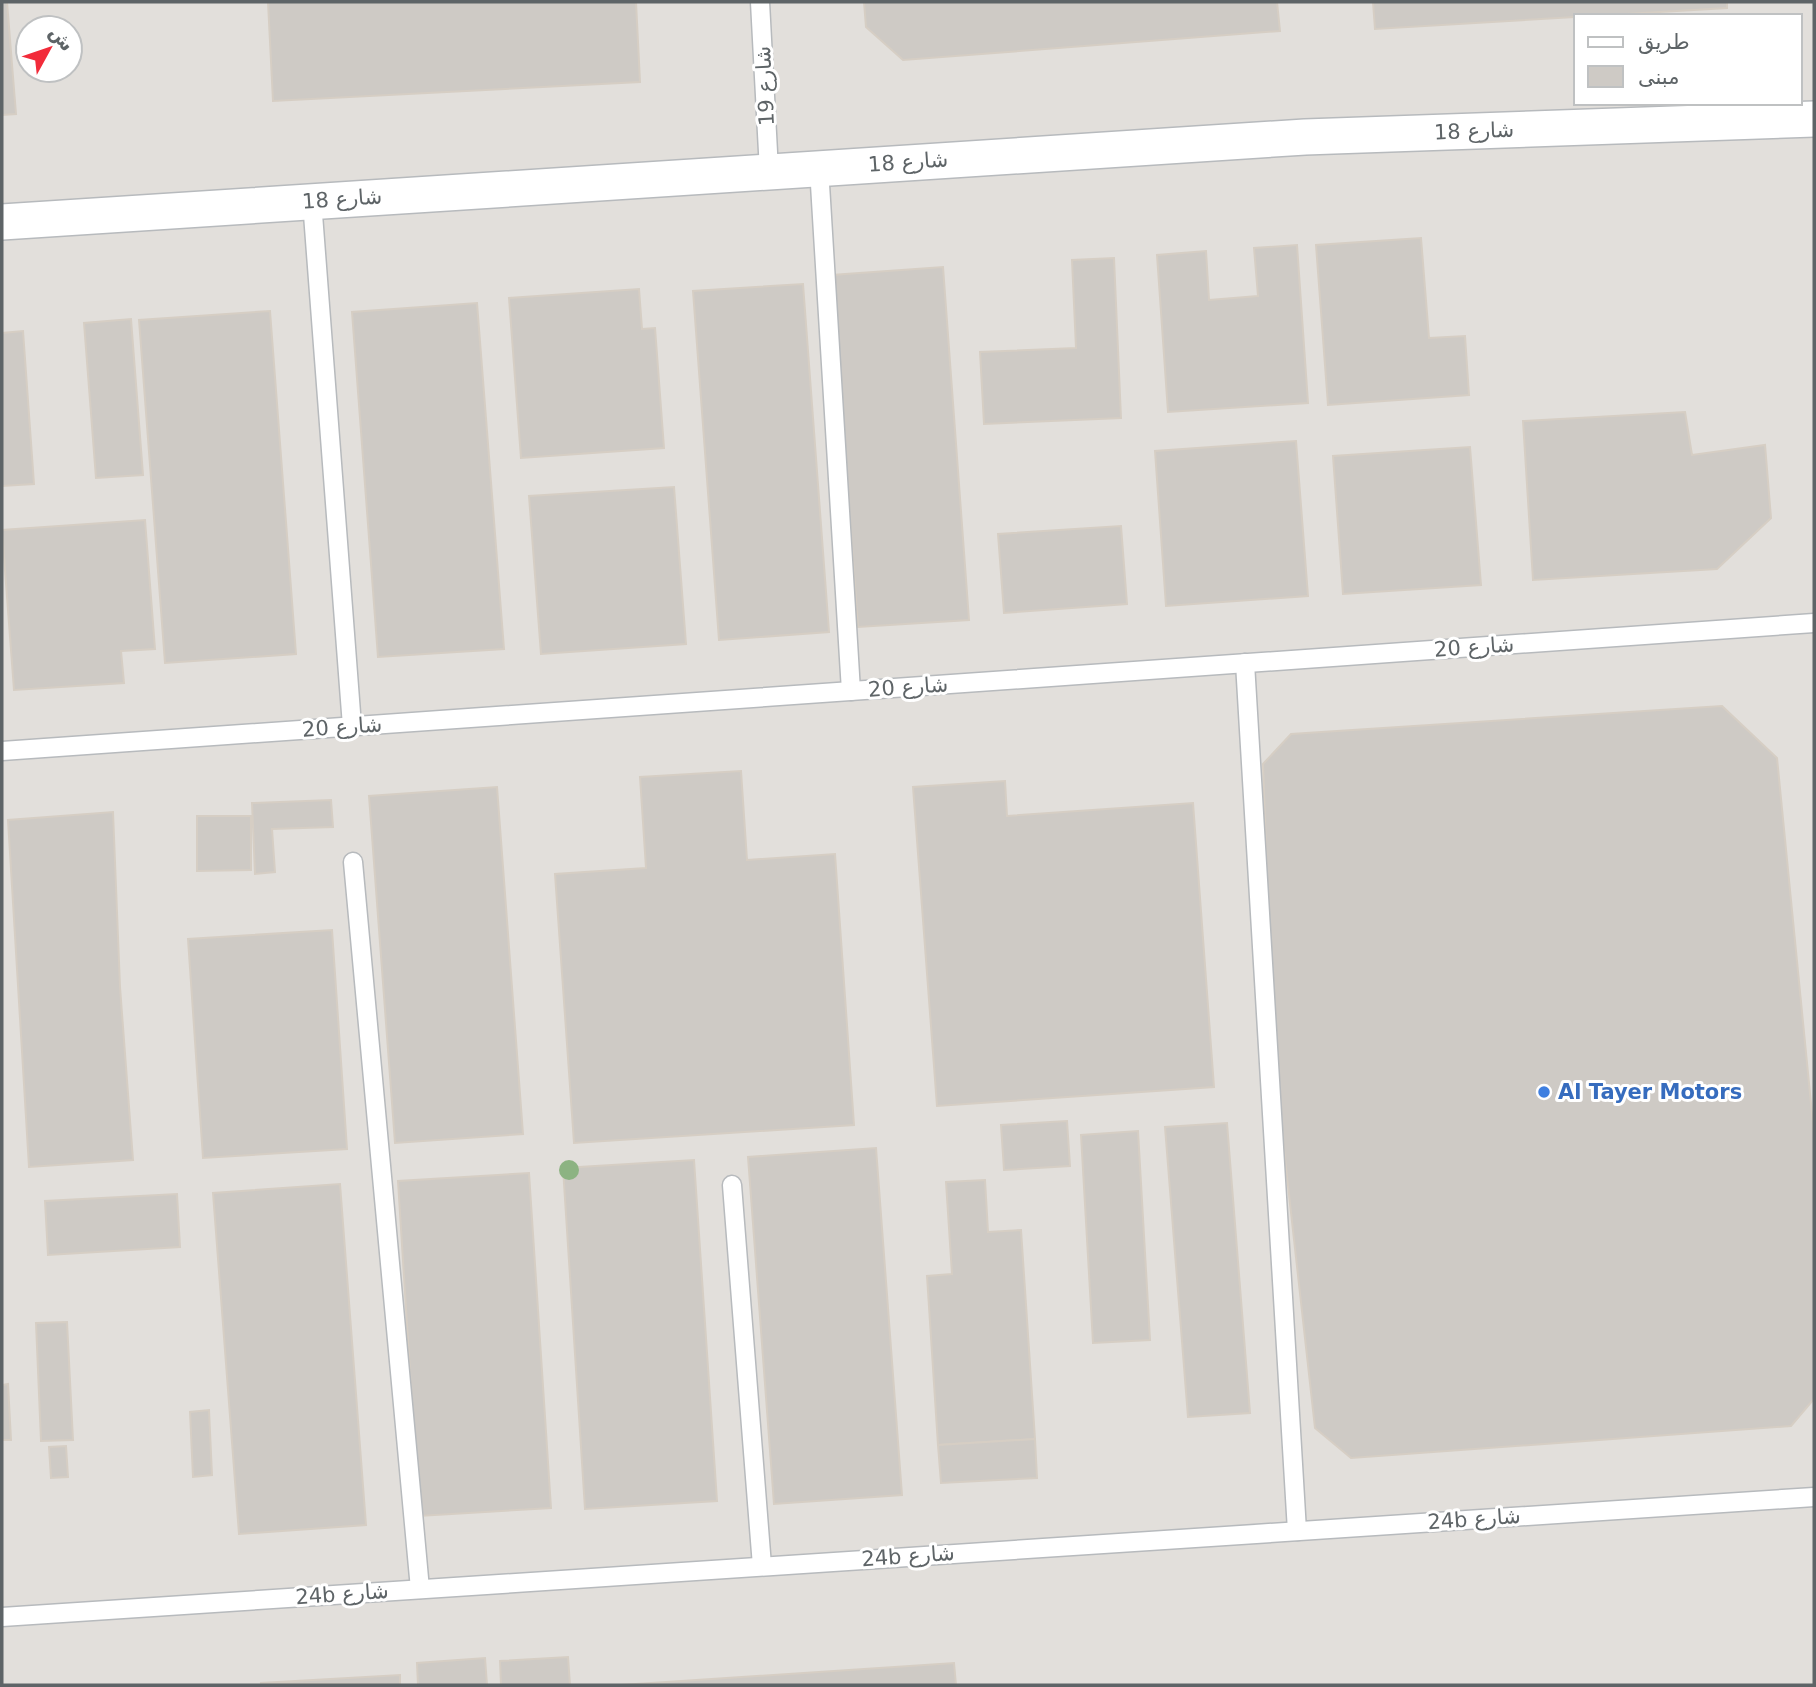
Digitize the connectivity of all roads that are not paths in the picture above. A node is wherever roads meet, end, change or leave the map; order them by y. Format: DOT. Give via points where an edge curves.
graph roads {
  1 [pos="760,2"];
  2 [pos="1814,119"];
  3 [pos="819,168"];
  4 [pos="769,171"];
  5 [pos="312,201"];
  6 [pos="2,222"];
  7 [pos="1814,623"];
  8 [pos="1245,663"];
  9 [pos="851,691"];
  10 [pos="352,726"];
  11 [pos="2,751"];
  12 [pos="353,862"];
  13 [pos="732,1185"];
  14 [pos="1814,1497"];
  15 [pos="1297,1531"];
  16 [pos="762,1566"];
  17 [pos="420,1589"];
  18 [pos="2,1617"];
  1 -- 4 [label="lane, شارع 19"];
  2 -- 3 [label="street, شارع 18" via="1305,137"];
  3 -- 4 [label="street, شارع 18"];
  3 -- 9 [label="lane"];
  4 -- 5 [label="street, شارع 18"];
  5 -- 6 [label="street, شارع 18"];
  5 -- 10 [label="lane"];
  7 -- 8 [label="lane, شارع 20"];
  8 -- 9 [label="lane, شارع 20"];
  8 -- 15 [label="lane"];
  9 -- 10 [label="lane, شارع 20"];
  10 -- 11 [label="lane, شارع 20"];
  12 -- 17 [label="lane"];
  13 -- 16 [label="lane"];
  14 -- 15 [label="lane, 24b شارع"];
  15 -- 16 [label="lane, 24b شارع"];
  16 -- 17 [label="lane, 24b شارع"];
  17 -- 18 [label="lane, 24b شارع"];
}
